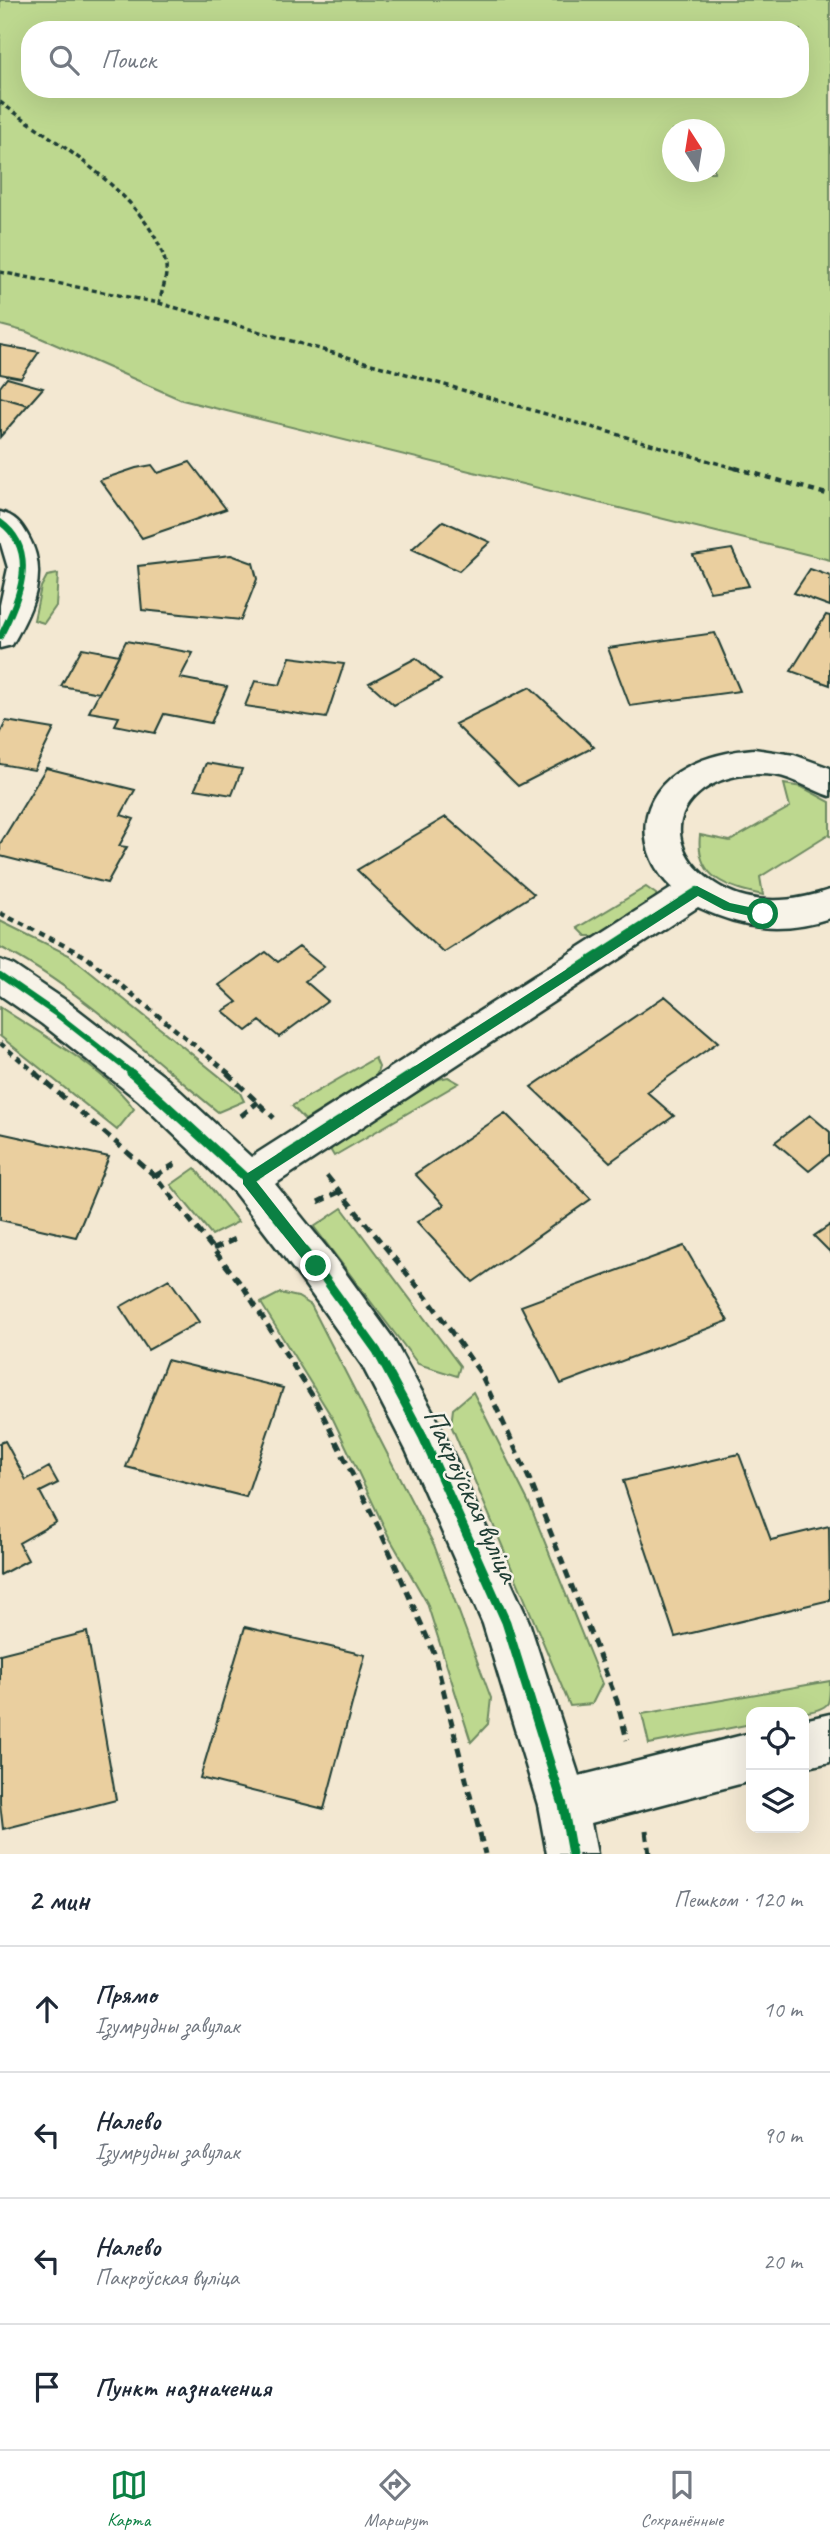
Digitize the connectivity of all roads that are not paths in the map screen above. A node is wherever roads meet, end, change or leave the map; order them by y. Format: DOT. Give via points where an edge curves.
graph roads {
  1 [pos="0,522"];
  2 [pos="0,637"];
  3 [pos="830,783"];
  4 [pos="697,890"];
  5 [pos="830,904"];
  6 [pos="0,975"];
  7 [pos="248,1180"];
  8 [pos="830,1738"];
  9 [pos="809,1743"];
  10 [pos="746,1758"];
  11 [pos="563,1805"];
  12 [pos="572,1854"];
  1 -- 2 [label="street" via="10,532 26,568 19,600"];
  3 -- 4 [label="street" via="785,764 751,761 719,766 692,778 673,796 662,819 663,844 675,869"];
  4 -- 5 [label="street" via="728,906 763,914 798,914"];
  4 -- 7 [label="street"];
  6 -- 7 [label="street, Пакроўская вуліца" via="152,1089"];
  7 -- 11 [label="street, Пакроўская вуліца" via="377,1351 423,1437 506,1622"];
  8 -- 9 [label="street"];
  10 -- 11 [label="street"];
  11 -- 12 [label="street, Пакроўская вуліца"];
}
